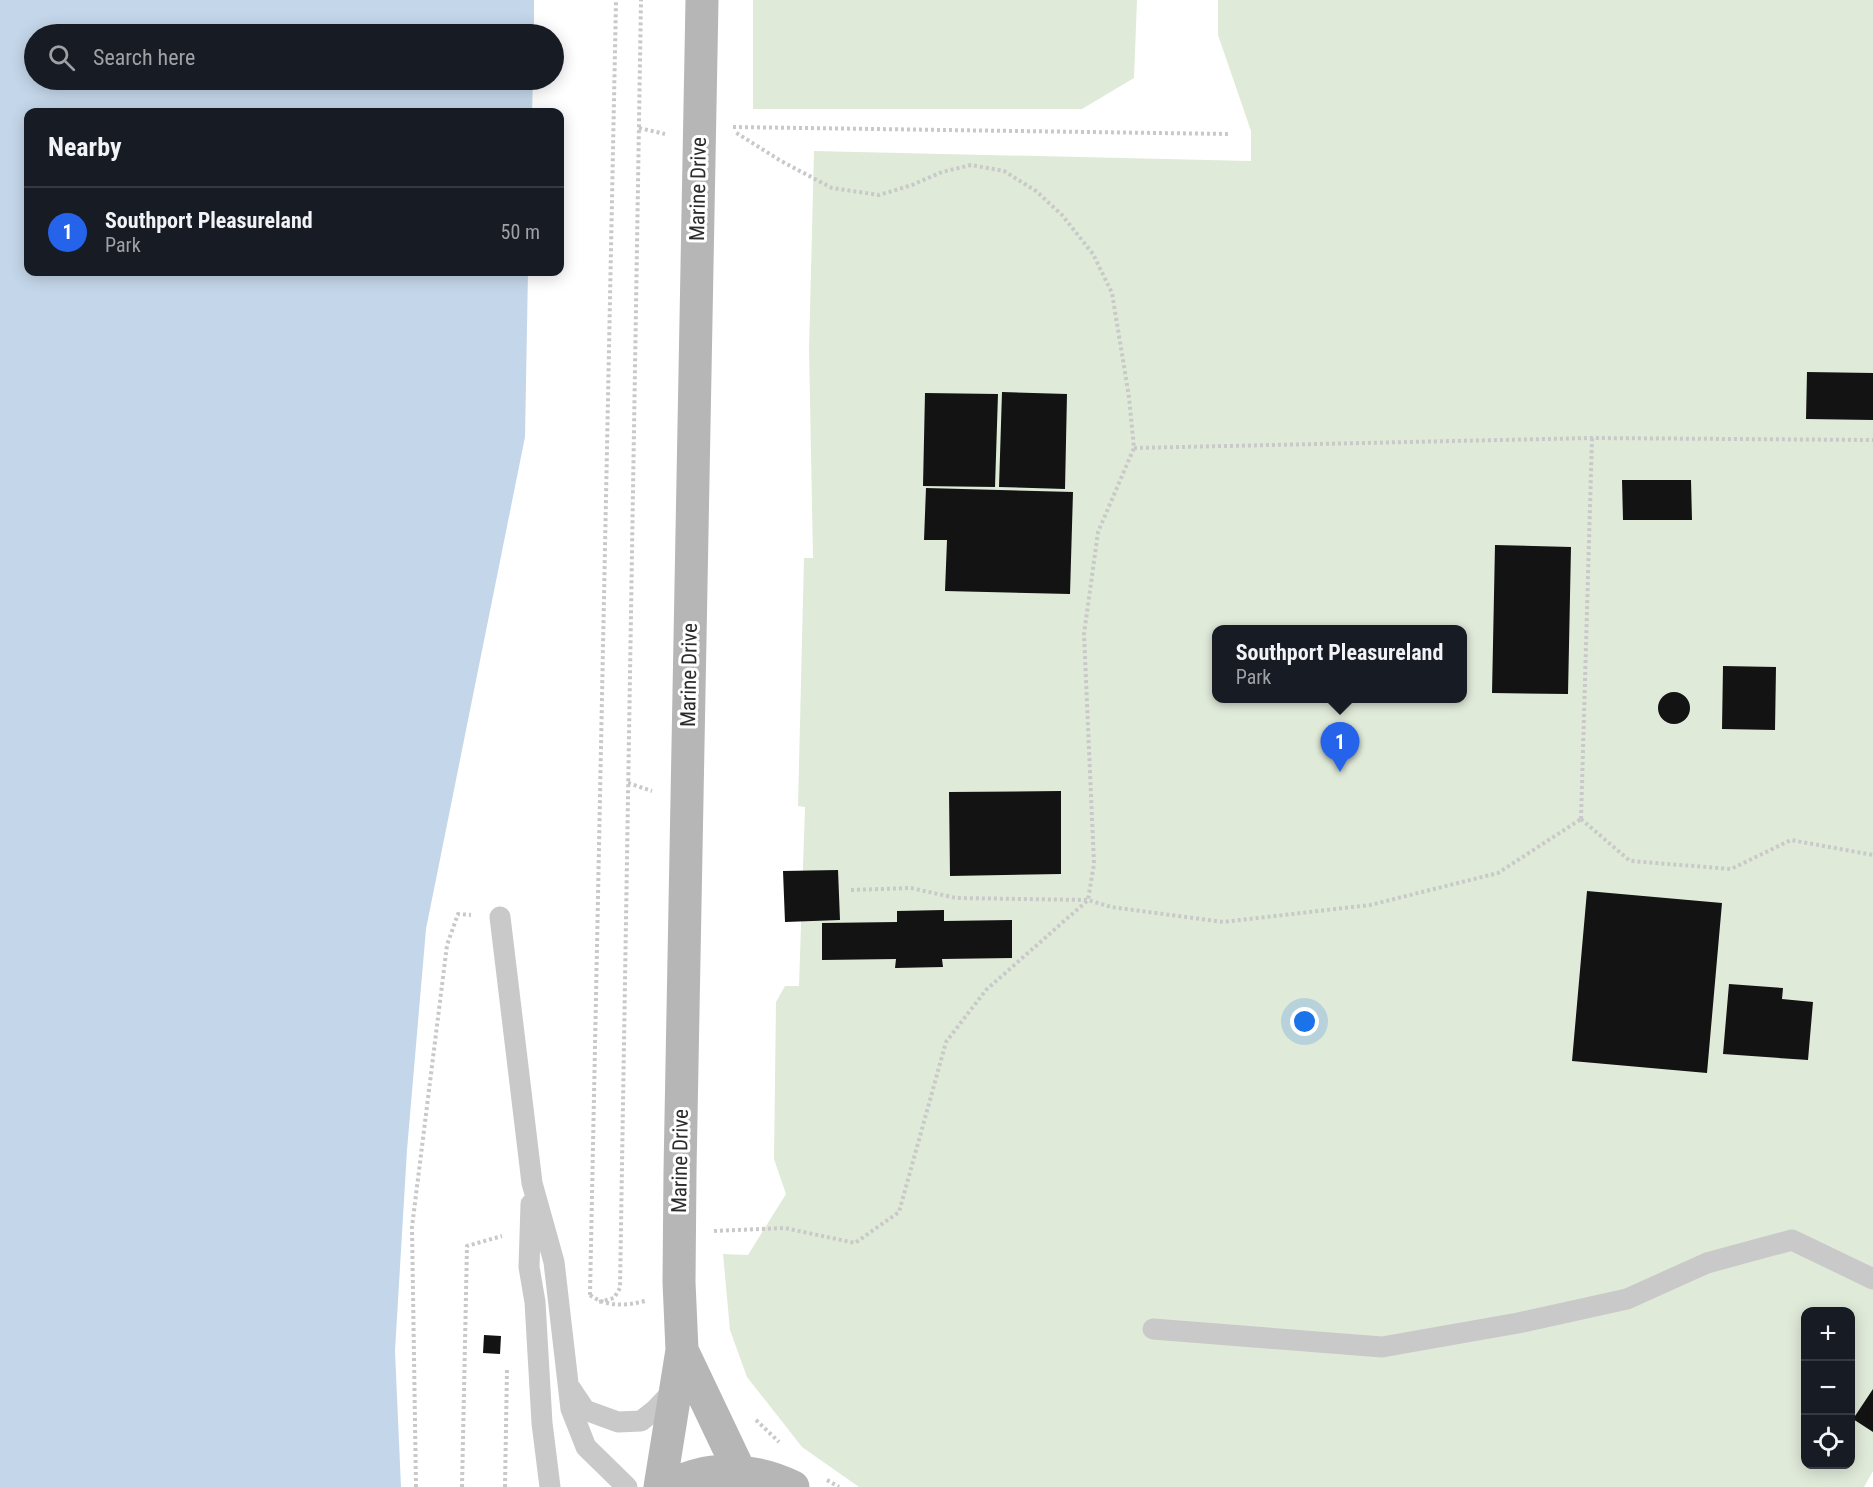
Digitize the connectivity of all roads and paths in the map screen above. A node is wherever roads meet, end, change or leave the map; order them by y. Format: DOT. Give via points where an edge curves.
graph roads {
  1 [pos="616,0"];
  2 [pos="641,0"];
  3 [pos="702,0"];
  4 [pos="639,128"];
  5 [pos="666,134"];
  6 [pos="1229,134"];
  7 [pos="1592,438"];
  8 [pos="1873,440"];
  9 [pos="1134,448"];
  10 [pos="628,783"];
  11 [pos="652,791"];
  12 [pos="1581,819"];
  13 [pos="1873,855"];
  14 [pos="850,891"];
  15 [pos="1088,900"];
  16 [pos="501,917"];
  17 [pos="532,1183"];
  18 [pos="714,1231"];
  19 [pos="505,1235"];
  20 [pos="1873,1279"];
  21 [pos="646,1301"];
  22 [pos="599,1302"];
  23 [pos="1153,1329"];
  24 [pos="682,1350"];
  25 [pos="507,1361"];
  26 [pos="568,1383"];
  27 [pos="675,1389"];
  28 [pos="740,1472"];
  29 [pos="416,1487"];
  30 [pos="462,1487"];
  31 [pos="506,1487"];
  32 [pos="550,1487"];
  33 [pos="627,1487"];
  34 [pos="661,1487"];
  35 [pos="793,1487"];
  1 -- 22 [label="path" via="590,1295"];
  2 -- 4 [label="path"];
  3 -- 24 [label="street, Marine Drive" via="680,1171"];
  4 -- 5 [label="path"];
  4 -- 10 [label="path"];
  6 -- 9 [label="path" via="727,127 832,188 879,195 971,165 1004,171 1036,190 1093,254 1112,293"];
  7 -- 8 [label="path"];
  7 -- 9 [label="path"];
  7 -- 12 [label="path"];
  9 -- 15 [label="path" via="1098,532 1084,634 1094,864"];
  10 -- 11 [label="path"];
  10 -- 22 [label="path" via="620,1287 614,1298"];
  12 -- 13 [label="path" via="1630,861 1731,869 1791,840"];
  12 -- 15 [label="path" via="1498,873 1370,905 1223,922 1111,907"];
  14 -- 15 [label="path" via="911,888 956,898"];
  15 -- 18 [label="path" via="986,990 946,1042 899,1212 855,1243 785,1228"];
  16 -- 17 [label="lane"];
  16 -- 29 [label="path" via="458,914 447,945 412,1227"];
  17 -- 26 [label="lane" via="554,1262"];
  17 -- 32 [label="lane" via="529,1267"];
  19 -- 30 [label="path" via="467,1246"];
  20 -- 23 [label="lane" via="1792,1240 1707,1263 1627,1299 1382,1347"];
  21 -- 22 [label="path" via="628,1306"];
  24 -- 27 [label="street, Marine Drive"];
  24 -- 28 [label="street, Marine Drive"];
  25 -- 31 [label="path"];
  26 -- 27 [label="lane" via="585,1410 618,1422 641,1421"];
  26 -- 33 [label="lane" via="571,1409 586,1448"];
  27 -- 34 [label="street, Marine Drive"];
  28 -- 34 [label="street" via="699,1474"];
  28 -- 35 [label="street"];
}
